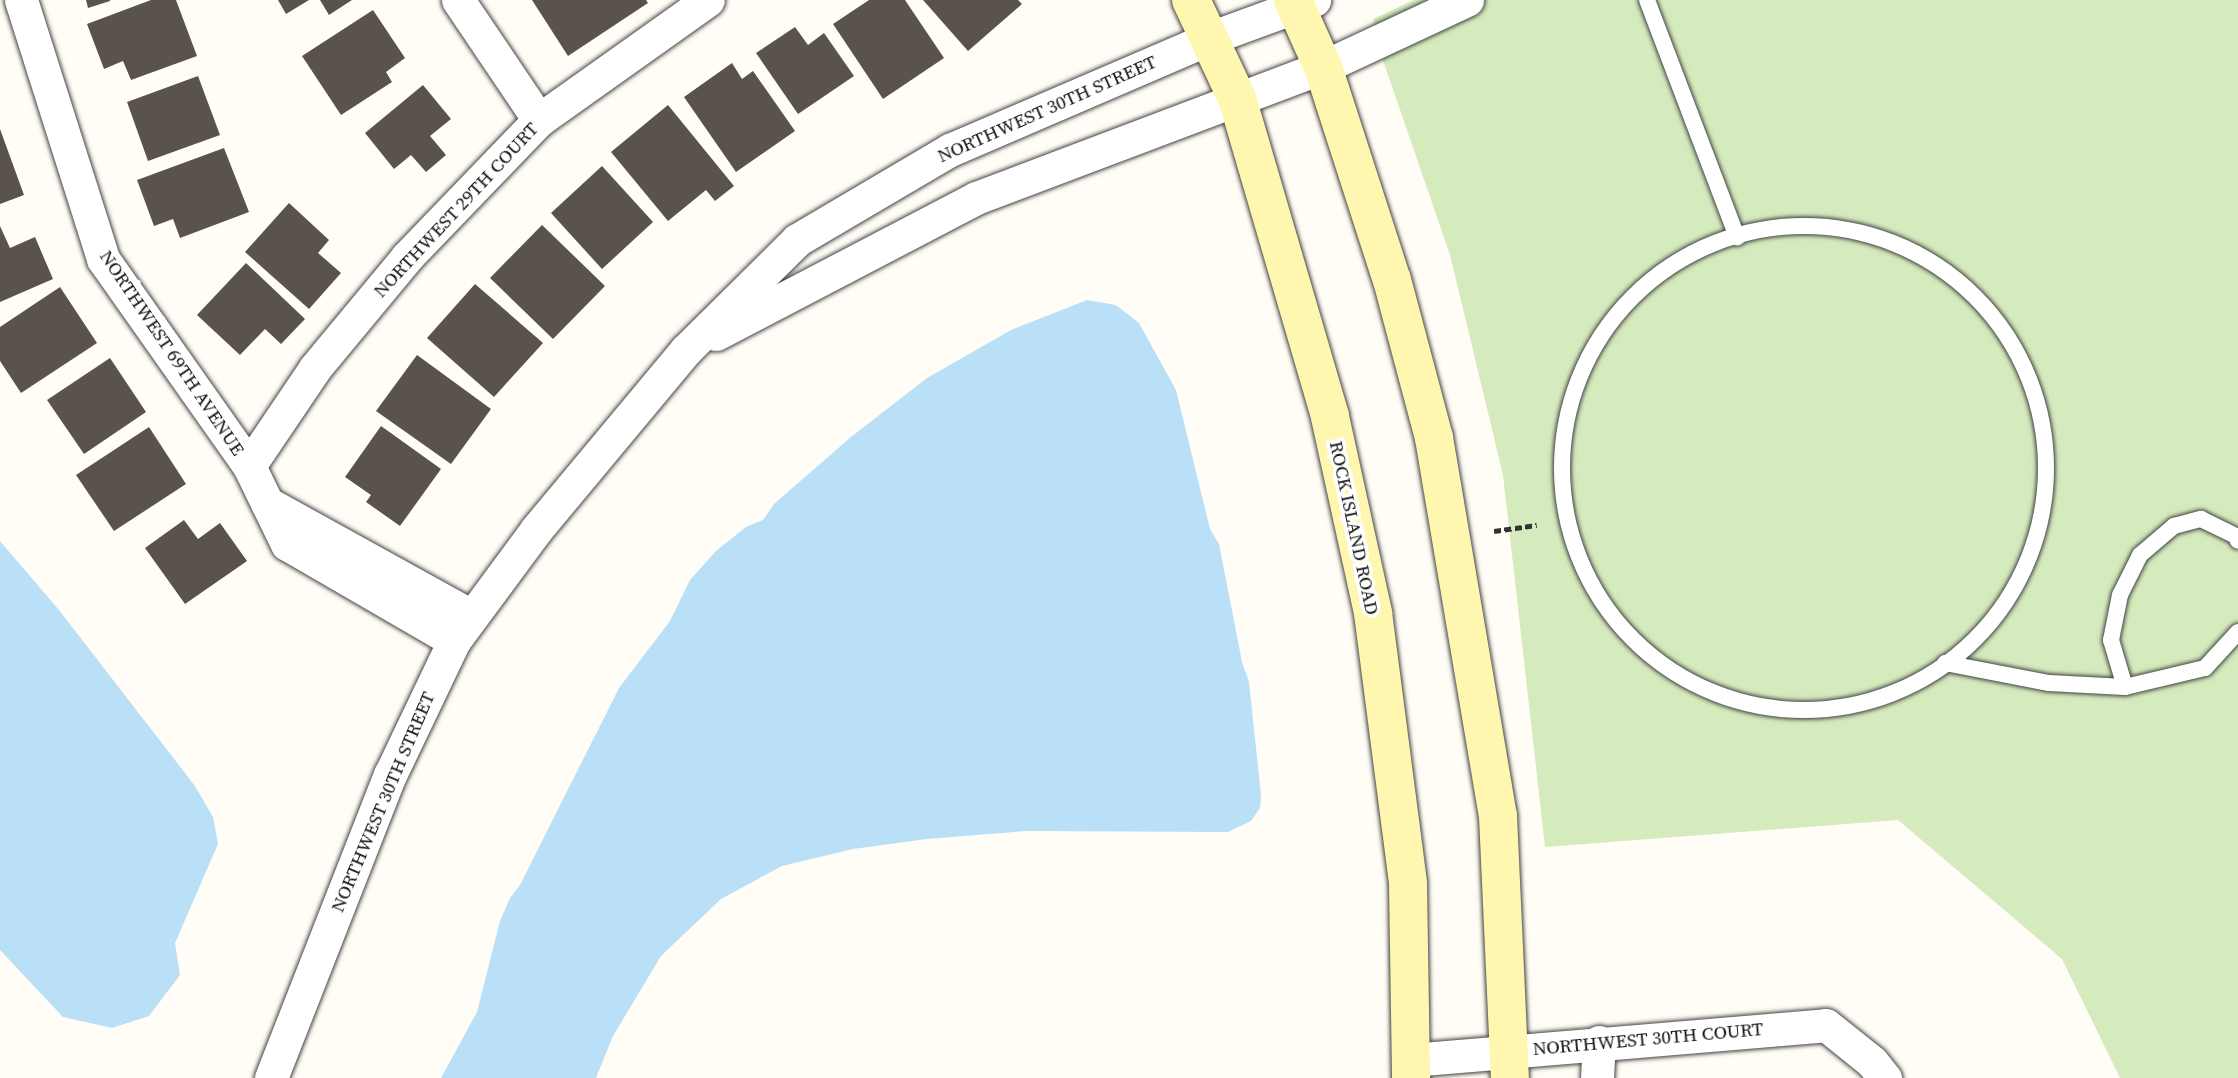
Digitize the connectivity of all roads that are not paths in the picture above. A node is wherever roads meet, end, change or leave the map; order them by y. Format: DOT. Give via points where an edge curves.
graph roads {
  1 [pos="21,0"];
  2 [pos="458,0"];
  3 [pos="708,0"];
  4 [pos="1191,0"];
  5 [pos="1467,0"];
  6 [pos="1647,0"];
  7 [pos="1301,2"];
  8 [pos="1210,38"];
  9 [pos="1323,67"];
  10 [pos="1237,98"];
  11 [pos="539,120"];
  12 [pos="1737,237"];
  13 [pos="686,350"];
  14 [pos="249,466"];
  15 [pos="2238,541"];
  16 [pos="463,628"];
  17 [pos="2238,632"];
  18 [pos="1945,663"];
  19 [pos="2125,687"];
  20 [pos="1599,1042"];
  21 [pos="1510,1064"];
  22 [pos="1411,1069"];
  23 [pos="1878,1070"];
  24 [pos="271,1078"];
  25 [pos="1597,1078"];
  1 -- 14 [label="street, NORTHWEST 69TH AVENUE" via="103,259"];
  2 -- 11 [label="street"];
  3 -- 11 [label="street, NORTHWEST 29TH COURT"];
  4 -- 8 [label="main road, ROCK ISLAND ROAD"];
  5 -- 9 [label="street, NORTHWEST 30TH STREET"];
  6 -- 12 [label="lane"];
  7 -- 8 [label="street, NORTHWEST 30TH STREET"];
  7 -- 9 [label="main road"];
  8 -- 10 [label="main road, ROCK ISLAND ROAD"];
  8 -- 13 [label="street, NORTHWEST 30TH STREET" via="950,150 797,240"];
  9 -- 10 [label="street, NORTHWEST 30TH STREET"];
  9 -- 21 [label="main road" via="1392,280 1434,438 1498,816"];
  10 -- 13 [label="street, NORTHWEST 30TH STREET" via="976,198"];
  10 -- 22 [label="main road, ROCK ISLAND ROAD" via="1330,417 1373,613 1408,884"];
  11 -- 14 [label="street, NORTHWEST 29TH COURT" via="399,267 315,368"];
  12 -- 18 [label="lane" via="1791,225 1874,234 1949,271 2014,340 2041,407 2048,490 2026,571 1978,639"];
  12 -- 18 [label="lane" via="1709,243 1638,289 1590,349 1563,423 1562,449 1561,500 1583,574 1627,638 1689,684 1763,709 1841,709 1915,685"];
  13 -- 16 [label="street, NORTHWEST 30TH STREET" via="536,530"];
  14 -- 16 [label="street, NORTHWEST 69TH AVENUE" via="267,503"];
  15 -- 19 [label="lane" via="2201,519 2174,527 2140,555 2120,595 2111,640"];
  16 -- 24 [label="street, NORTHWEST 30TH STREET" via="390,775"];
  17 -- 19 [label="lane" via="2205,668"];
  18 -- 19 [label="lane" via="2049,683"];
  20 -- 21 [label="street, NORTHWEST 30TH COURT"];
  20 -- 23 [label="street, NORTHWEST 30TH COURT" via="1826,1026"];
  20 -- 25 [label="street"];
  21 -- 22 [label="street, NORTHWEST 30TH COURT"];
}
